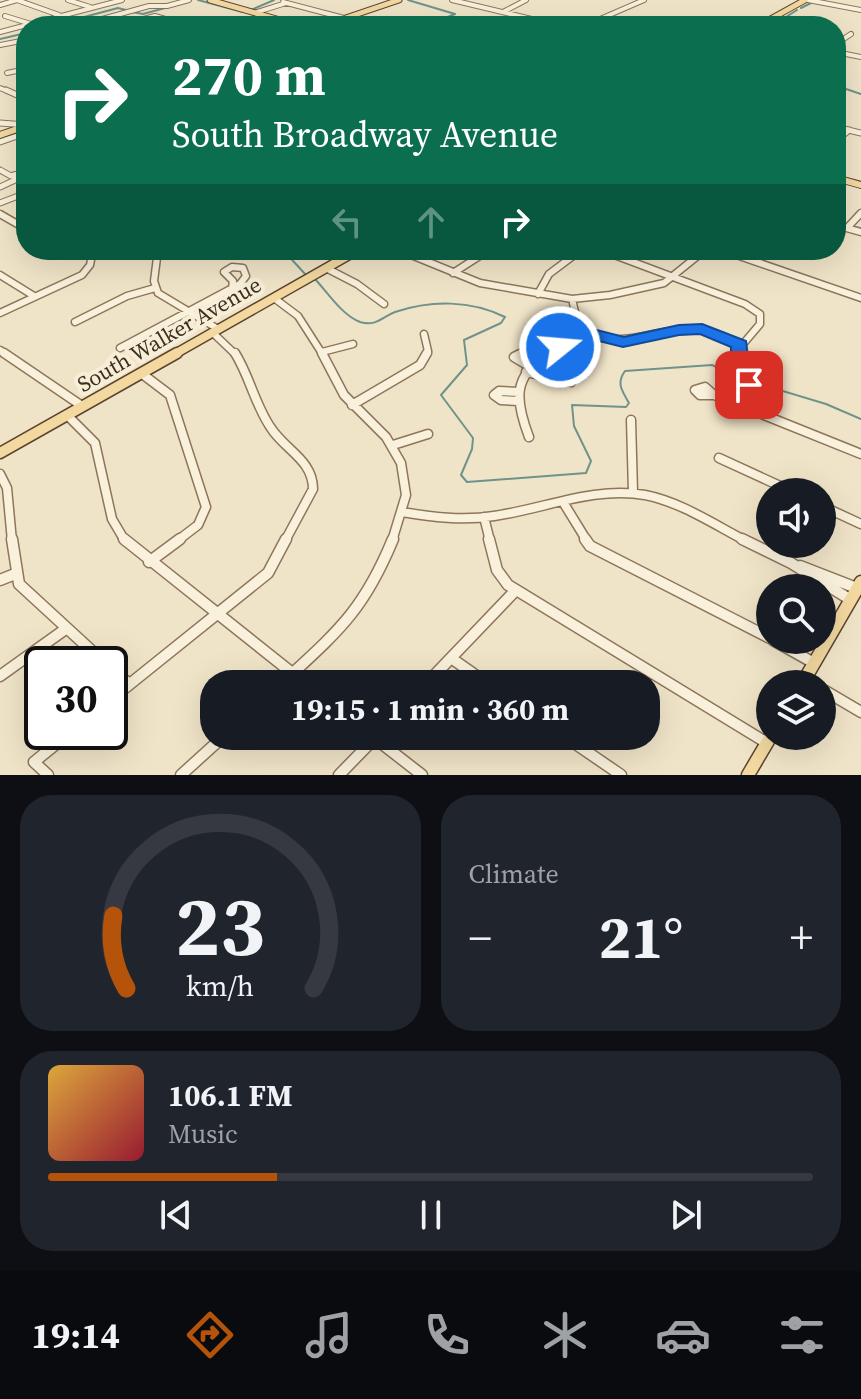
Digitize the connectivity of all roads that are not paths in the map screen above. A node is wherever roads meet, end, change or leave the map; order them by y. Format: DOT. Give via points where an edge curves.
graph roads {
  1 [pos="17,0"];
  2 [pos="68,0"];
  3 [pos="122,0"];
  4 [pos="189,0"];
  5 [pos="210,0"];
  6 [pos="399,0"];
  7 [pos="452,0"];
  8 [pos="526,0"];
  9 [pos="644,0"];
  10 [pos="806,0"];
  11 [pos="814,0"];
  12 [pos="825,3"];
  13 [pos="1,4"];
  14 [pos="145,7"];
  15 [pos="92,8"];
  16 [pos="861,10"];
  17 [pos="503,12"];
  18 [pos="254,13"];
  19 [pos="5,16"];
  20 [pos="62,16"];
  21 [pos="113,16"];
  22 [pos="265,16"];
  23 [pos="336,16"];
  24 [pos="350,16"];
  25 [pos="520,16"];
  26 [pos="607,16"];
  27 [pos="776,16"];
  28 [pos="16,19"];
  29 [pos="851,34"];
  30 [pos="846,37"];
  31 [pos="16,71"];
  32 [pos="7,73"];
  33 [pos="0,123"];
  34 [pos="14,128"];
  35 [pos="846,129"];
  36 [pos="849,130"];
  37 [pos="846,133"];
  38 [pos="861,133"];
  39 [pos="2,138"];
  40 [pos="0,170"];
  41 [pos="16,174"];
  42 [pos="13,175"];
  43 [pos="0,188"];
  44 [pos="16,197"];
  45 [pos="0,203"];
  46 [pos="861,213"];
  47 [pos="847,228"];
  48 [pos="861,232"];
  49 [pos="91,260"];
  50 [pos="157,260"];
  51 [pos="340,260"];
  52 [pos="422,260"];
  53 [pos="473,260"];
  54 [pos="568,260"];
  55 [pos="628,260"];
  56 [pos="693,260"];
  57 [pos="751,260"];
  58 [pos="326,268"];
  59 [pos="453,273"];
  60 [pos="0,275"];
  61 [pos="673,277"];
  62 [pos="155,288"];
  63 [pos="232,288"];
  64 [pos="538,294"];
  65 [pos="34,296"];
  66 [pos="274,298"];
  67 [pos="861,298"];
  68 [pos="572,299"];
  69 [pos="384,304"];
  70 [pos="187,312"];
  71 [pos="0,313"];
  72 [pos="75,322"];
  73 [pos="215,331"];
  74 [pos="589,333"];
  75 [pos="424,334"];
  76 [pos="353,344"];
  77 [pos="740,345"];
  78 [pos="120,348"];
  79 [pos="0,350"];
  80 [pos="322,352"];
  81 [pos="536,359"];
  82 [pos="527,369"];
  83 [pos="141,373"];
  84 [pos="571,382"];
  85 [pos="714,395"];
  86 [pos="352,405"];
  87 [pos="82,406"];
  88 [pos="748,409"];
  89 [pos="67,415"];
  90 [pos="631,420"];
  91 [pos="428,434"];
  92 [pos="529,437"];
  93 [pos="393,445"];
  94 [pos="2,448"];
  95 [pos="861,454"];
  96 [pos="719,458"];
  97 [pos="0,474"];
  98 [pos="763,478"];
  99 [pos="633,492"];
  100 [pos="4,501"];
  101 [pos="563,502"];
  102 [pos="402,512"];
  103 [pos="836,512"];
  104 [pos="484,517"];
  105 [pos="861,524"];
  106 [pos="149,562"];
  107 [pos="15,574"];
  108 [pos="0,580"];
  109 [pos="516,590"];
  110 [pos="858,590"];
  111 [pos="217,614"];
  112 [pos="67,628"];
  113 [pos="756,631"];
  114 [pos="86,646"];
  115 [pos="798,654"];
  116 [pos="451,658"];
  117 [pos="814,663"];
  118 [pos="288,670"];
  119 [pos="295,670"];
  120 [pos="439,670"];
  121 [pos="468,670"];
  122 [pos="811,670"];
  123 [pos="0,676"];
  124 [pos="129,684"];
  125 [pos="836,697"];
  126 [pos="861,712"];
  127 [pos="756,732"];
  128 [pos="49,750"];
  129 [pos="209,750"];
  130 [pos="363,750"];
  131 [pos="391,750"];
  132 [pos="584,750"];
  133 [pos="763,750"];
  134 [pos="48,775"];
  135 [pos="181,775"];
  136 [pos="339,775"];
  137 [pos="422,775"];
  138 [pos="621,775"];
  139 [pos="748,775"];
  1 -- 13 [label="street"];
  1 -- 20 [label="street"];
  2 -- 15 [label="street"];
  3 -- 14 [label="street"];
  3 -- 15 [label="street"];
  4 -- 14 [label="street"];
  5 -- 18 [label="main road"];
  6 -- 24 [label="main road"];
  7 -- 17 [label="street"];
  8 -- 17 [label="street"];
  9 -- 26 [label="street"];
  10 -- 12 [label="street"];
  10 -- 27 [label="main road"];
  11 -- 12 [label="street"];
  12 -- 16 [label="street"];
  14 -- 21 [label="street"];
  15 -- 20 [label="street"];
  17 -- 25 [label="street"];
  18 -- 22 [label="main road"];
  18 -- 23 [label="street" via="285,3"];
  19 -- 28 [label="street"];
  29 -- 30 [label="street"];
  31 -- 32 [label="street"];
  33 -- 34 [label="street"];
  34 -- 39 [label="main road"];
  35 -- 36 [label="street"];
  36 -- 37 [label="street"];
  36 -- 38 [label="street"];
  40 -- 42 [label="street"];
  41 -- 42 [label="street"];
  42 -- 43 [label="street" via="15,180"];
  43 -- 44 [label="street"];
  44 -- 45 [label="street"];
  46 -- 47 [label="street"];
  47 -- 48 [label="street"];
  49 -- 65 [label="street" via="82,275"];
  50 -- 62 [label="street"];
  51 -- 58 [label="main road, South Walker Avenue"];
  52 -- 59 [label="street"];
  53 -- 59 [label="street"];
  54 -- 64 [label="street" via="547,276"];
  55 -- 61 [label="street"];
  56 -- 61 [label="street"];
  57 -- 67 [label="street"];
  58 -- 66 [label="main road, South Walker Avenue"];
  58 -- 69 [label="street"];
  59 -- 64 [label="street"];
  60 -- 65 [label="street"];
  61 -- 68 [label="street" via="657,285"];
  61 -- 77 [label="street" via="749,306 762,319"];
  62 -- 70 [label="street"];
  62 -- 72 [label="street"];
  63 -- 70 [label="street"];
  64 -- 68 [label="street"];
  65 -- 71 [label="street"];
  66 -- 73 [label="main road, South Walker Avenue"];
  66 -- 80 [label="street" via="292,309"];
  68 -- 74 [label="street" via="576,322"];
  70 -- 73 [label="street"];
  70 -- 78 [label="street"];
  73 -- 83 [label="main road, South Walker Avenue"];
  73 -- 111 [label="street" via="233,346 269,426 307,466 314,484 271,568"];
  74 -- 77 [label="street" via="623,342 696,329"];
  74 -- 81 [label="street"];
  75 -- 86 [label="street" via="428,351 418,368"];
  76 -- 80 [label="street"];
  77 -- 88 [label="street"];
  79 -- 87 [label="street"];
  80 -- 86 [label="street"];
  81 -- 82 [label="street"];
  81 -- 82 [label="street" via="514,357"];
  82 -- 84 [label="street"];
  82 -- 92 [label="street" via="519,396"];
  83 -- 87 [label="main road, South Walker Avenue"];
  83 -- 106 [label="street" via="170,395 206,507 198,525"];
  85 -- 88 [label="street"];
  86 -- 93 [label="street"];
  87 -- 89 [label="main road, South Walker Avenue"];
  88 -- 95 [label="street"];
  89 -- 94 [label="main road, South Walker Avenue"];
  89 -- 106 [label="street" via="95,443 116,528"];
  90 -- 99 [label="street"];
  91 -- 93 [label="street"];
  93 -- 102 [label="street" via="405,477"];
  96 -- 98 [label="street"];
  97 -- 100 [label="street"];
  99 -- 101 [label="street"];
  99 -- 110 [label="street" via="667,501"];
  100 -- 107 [label="street"];
  101 -- 104 [label="street"];
  101 -- 113 [label="street" via="590,546"];
  102 -- 104 [label="street"];
  102 -- 119 [label="street" via="362,603"];
  103 -- 105 [label="street"];
  104 -- 109 [label="street" via="499,576"];
  106 -- 111 [label="street"];
  107 -- 108 [label="street"];
  107 -- 112 [label="street"];
  109 -- 116 [label="street"];
  109 -- 127 [label="street"];
  110 -- 117 [label="main road"];
  111 -- 118 [label="street"];
  111 -- 124 [label="street"];
  112 -- 114 [label="street"];
  112 -- 123 [label="street"];
  115 -- 117 [label="street"];
  116 -- 120 [label="street"];
  116 -- 121 [label="street"];
  117 -- 122 [label="main road"];
  125 -- 126 [label="street"];
  128 -- 134 [label="street" via="34,762"];
  129 -- 135 [label="street"];
  130 -- 136 [label="street"];
  131 -- 137 [label="street"];
  132 -- 138 [label="street"];
  133 -- 139 [label="main road"];
}
